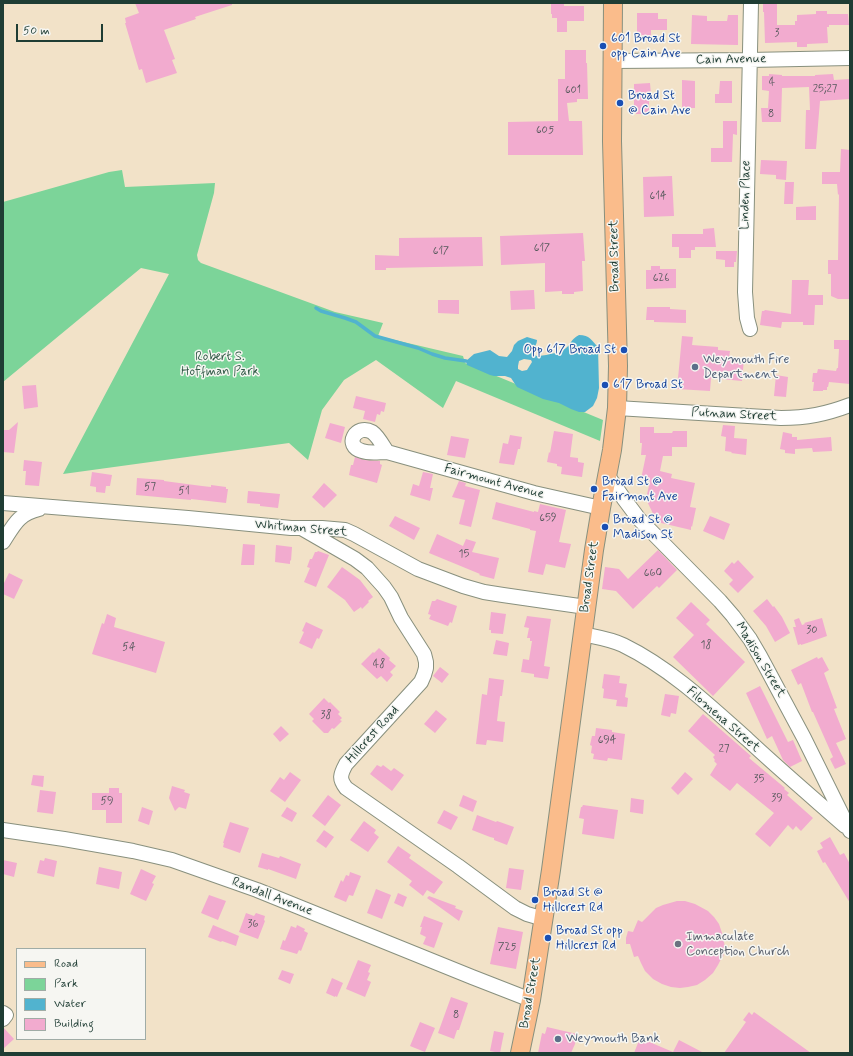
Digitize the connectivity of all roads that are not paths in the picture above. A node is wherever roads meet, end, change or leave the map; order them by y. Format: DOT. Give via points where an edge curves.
graph roads {
  1 [pos="613,3"];
  2 [pos="751,3"];
  3 [pos="850,58"];
  4 [pos="749,60"];
  5 [pos="612,61"];
  6 [pos="750,329"];
  7 [pos="850,405"];
  8 [pos="617,408"];
  9 [pos="387,452"];
  10 [pos="608,476"];
  11 [pos="3,503"];
  12 [pos="48,507"];
  13 [pos="600,508"];
  14 [pos="302,528"];
  15 [pos="3,542"];
  16 [pos="586,607"];
  17 [pos="582,634"];
  18 [pos="3,830"];
  19 [pos="850,830"];
  20 [pos="544,919"];
  21 [pos="531,1000"];
  22 [pos="3,1013"];
  23 [pos="3,1019"];
  24 [pos="520,1053"];
  1 -- 5 [label="main road, Broad Street"];
  2 -- 4 [label="street, Linden Place"];
  3 -- 4 [label="street, Cain Avenue"];
  4 -- 5 [label="street, Cain Avenue"];
  4 -- 6 [label="street, Linden Place" via="745,292"];
  5 -- 8 [label="main road, Broad Street"];
  7 -- 8 [label="street, Putnam Street" via="833,412 797,418"];
  8 -- 10 [label="main road, Broad Street"];
  9 -- 13 [label="street, Fairmount Avenue" via="534,493"];
  10 -- 13 [label="main road, Broad Street"];
  10 -- 19 [label="street, Madison Street" via="640,519 733,616 750,639"];
  11 -- 12 [label="street, Whitman Street"];
  12 -- 14 [label="street, Whitman Street"];
  12 -- 15 [label="street" via="24,514"];
  13 -- 16 [label="main road, Broad Street"];
  14 -- 16 [label="street, Whitman Street" via="345,530 418,569 470,588 502,596"];
  14 -- 20 [label="street, Hillcrest Road" via="355,559 375,576 391,597 401,618 421,648 426,662 421,682 346,764 342,782 346,788 504,901 527,914"];
  16 -- 17 [label="main road, Broad Street"];
  17 -- 19 [label="street, Filomena Street" via="622,645 672,675"];
  17 -- 20 [label="main road, Broad Street"];
  18 -- 21 [label="street, Randall Avenue" via="133,851 172,860 257,890"];
  20 -- 21 [label="main road, Broad Street"];
  21 -- 24 [label="main road, Broad Street"];
  22 -- 23 [label="street" via="6,1016"];
}
